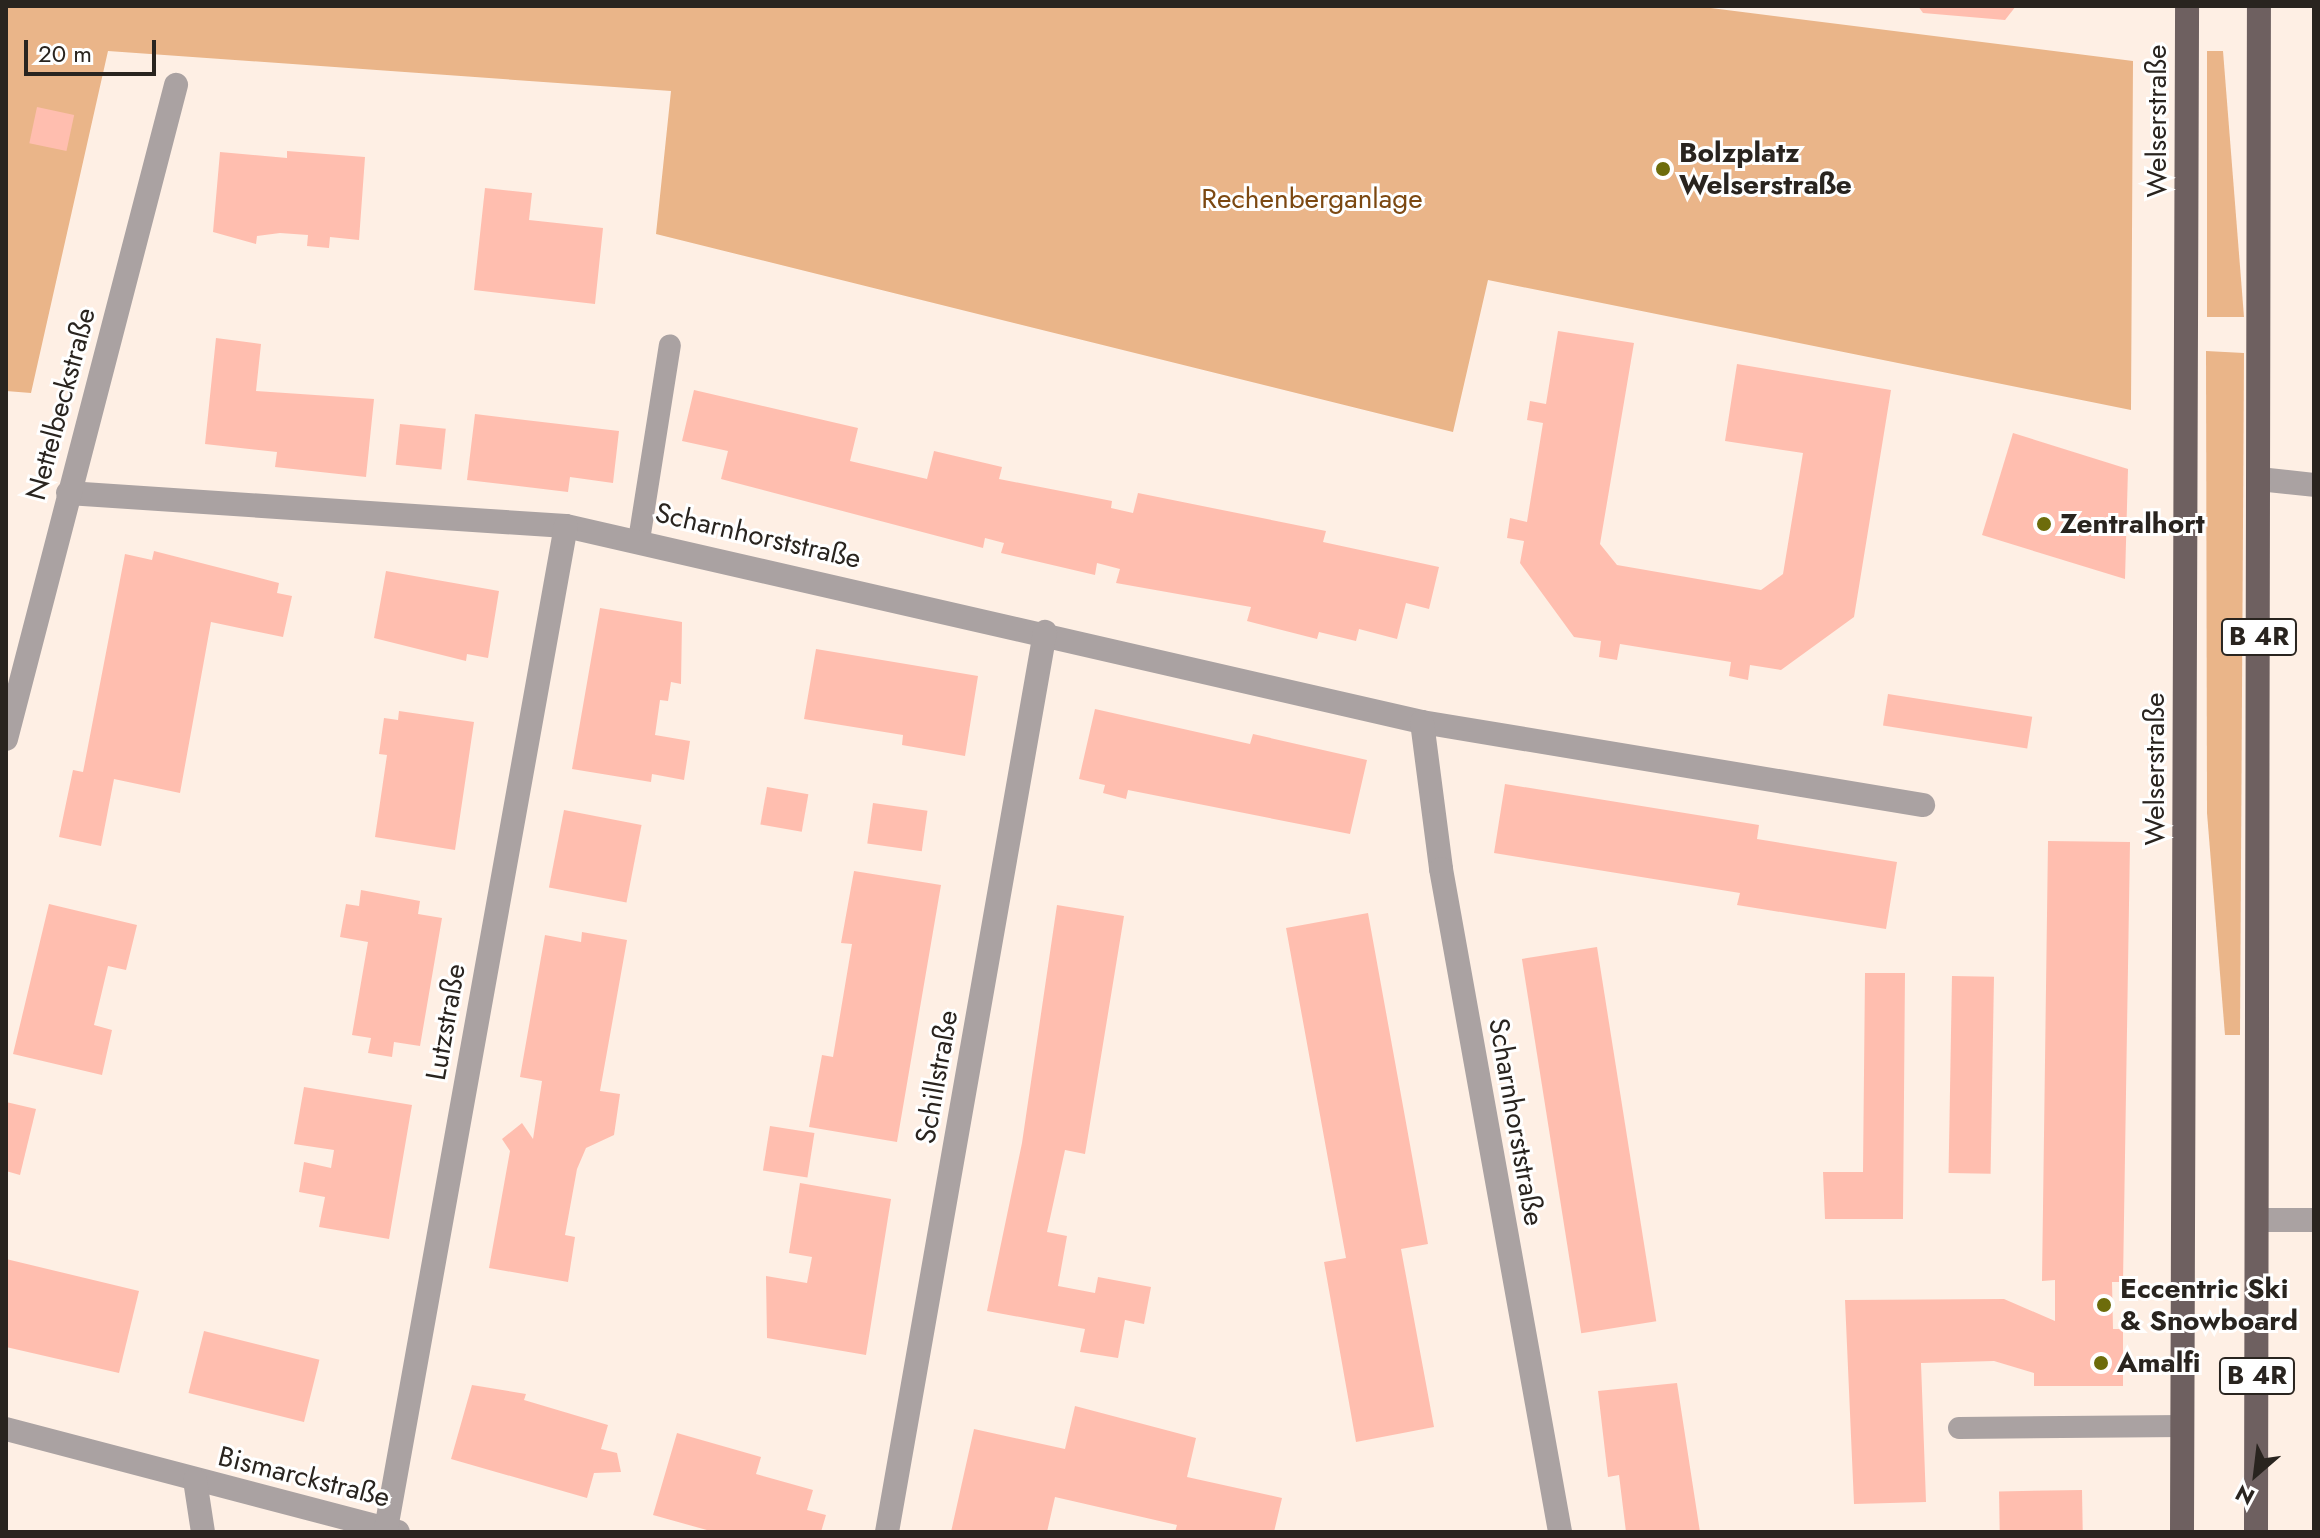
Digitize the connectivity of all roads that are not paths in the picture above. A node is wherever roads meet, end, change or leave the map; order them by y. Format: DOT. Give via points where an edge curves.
graph roads {
  1 [pos="2187,6"];
  2 [pos="2259,6"];
  3 [pos="176,85"];
  4 [pos="670,345"];
  5 [pos="2259,479"];
  6 [pos="2314,485"];
  7 [pos="68,493"];
  8 [pos="566,526"];
  9 [pos="639,540"];
  10 [pos="1045,632"];
  11 [pos="12,686"];
  12 [pos="1422,722"];
  13 [pos="6,739"];
  14 [pos="1923,805"];
  15 [pos="2257,1220"];
  16 [pos="2314,1220"];
  17 [pos="2183,1426"];
  18 [pos="1959,1428"];
  19 [pos="6,1429"];
  20 [pos="195,1480"];
  21 [pos="392,1530"];
  22 [pos="203,1532"];
  23 [pos="887,1532"];
  24 [pos="1560,1532"];
  25 [pos="2182,1532"];
  26 [pos="2256,1532"];
  1 -- 17 [label="main road, Welserstraße / B 4R"];
  2 -- 5 [label="main road, B 4R"];
  3 -- 7 [label="street, Nettelbeckstraße"];
  4 -- 9 [label="lane"];
  5 -- 6 [label="street"];
  5 -- 15 [label="main road, B 4R"];
  7 -- 8 [label="street, Scharnhorststraße"];
  7 -- 11 [label="street, Nettelbeckstraße"];
  8 -- 9 [label="street, Scharnhorststraße"];
  8 -- 21 [label="street, Lutzstraße"];
  9 -- 10 [label="street, Scharnhorststraße"];
  10 -- 12 [label="street, Scharnhorststraße"];
  10 -- 23 [label="street, Schillstraße"];
  11 -- 13 [label="street, Nettelbeckstraße"];
  12 -- 14 [label="street, Scharnhorststraße"];
  12 -- 24 [label="street, Scharnhorststraße" via="1441,869"];
  15 -- 16 [label="street"];
  15 -- 26 [label="main road, B 4R"];
  17 -- 18 [label="lane"];
  17 -- 25 [label="main road, Welserstraße / B 4R"];
  19 -- 20 [label="street, Bismarckstraße"];
  20 -- 21 [label="street, Bismarckstraße"];
  20 -- 22 [label="street, Bismarckstraße"];
}
